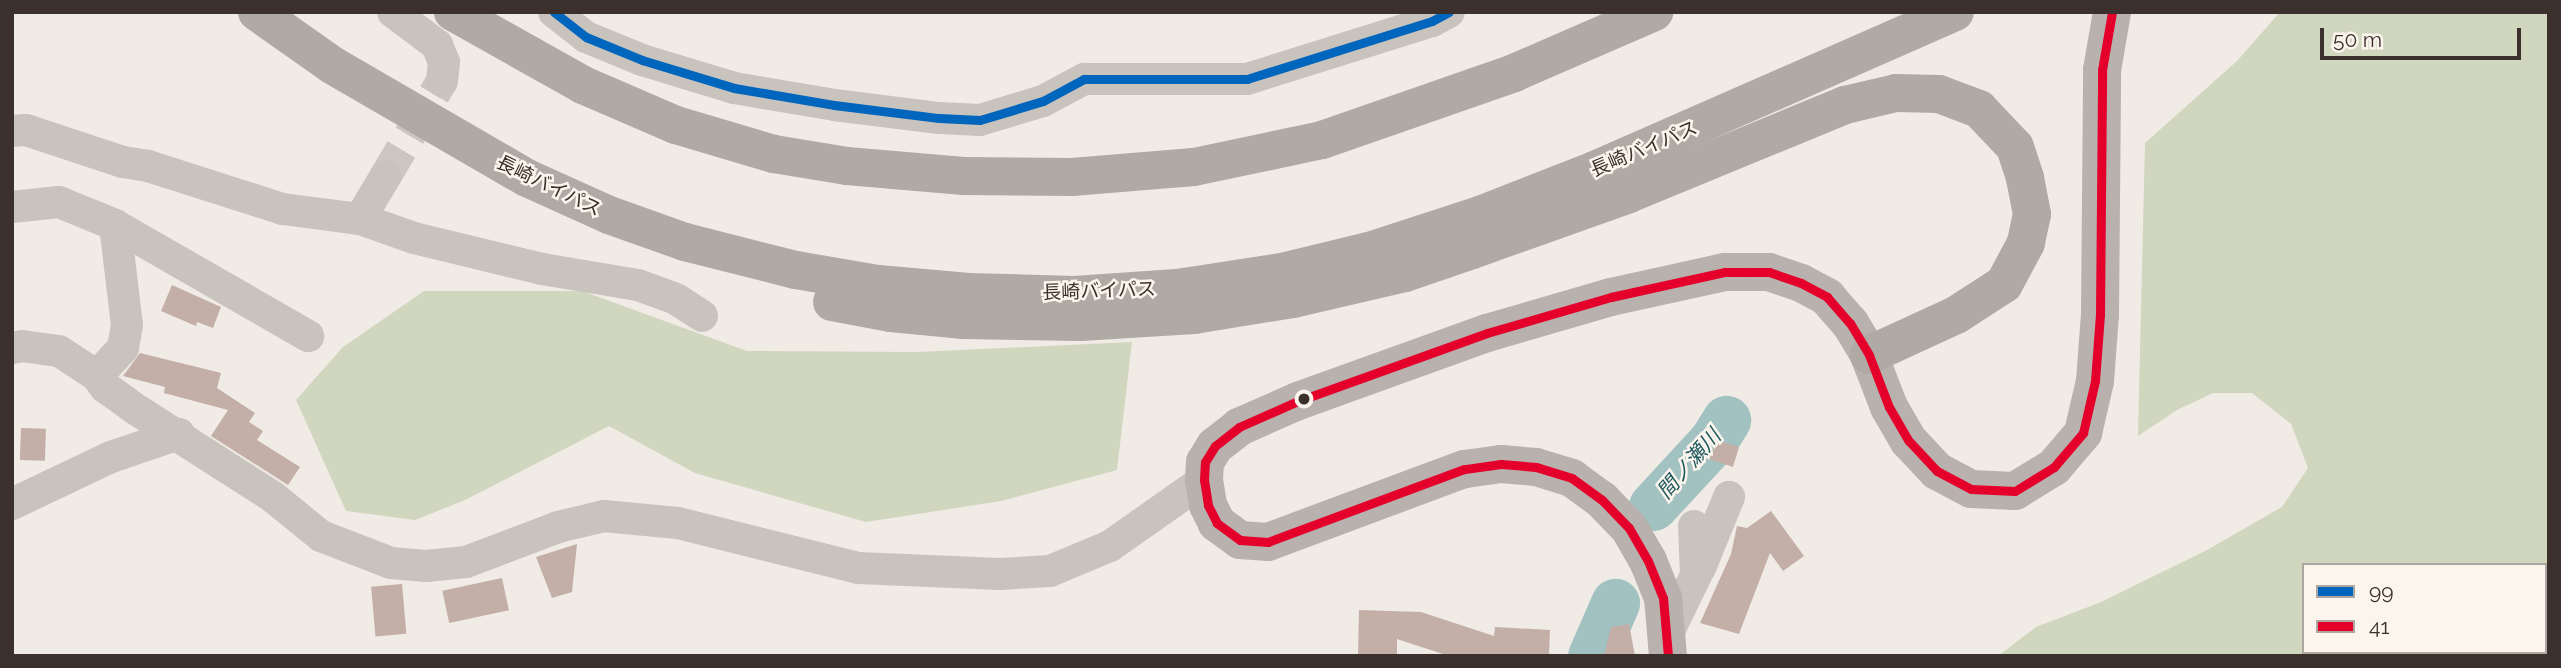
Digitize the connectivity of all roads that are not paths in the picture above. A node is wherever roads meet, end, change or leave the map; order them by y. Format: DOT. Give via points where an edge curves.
graph roads {
  1 [pos="257,12"];
  2 [pos="393,12"];
  3 [pos="453,12"];
  4 [pos="554,12"];
  5 [pos="1449,12"];
  6 [pos="1586,12"];
  7 [pos="1654,12"];
  8 [pos="1955,12"];
  9 [pos="2112,12"];
  10 [pos="442,81"];
  11 [pos="1445,99"];
  12 [pos="1740,108"];
  13 [pos="12,131"];
  14 [pos="385,177"];
  15 [pos="12,207"];
  16 [pos="360,219"];
  17 [pos="1546,221"];
  18 [pos="115,225"];
  19 [pos="685,242"];
  20 [pos="702,316"];
  21 [pos="308,335"];
  22 [pos="12,348"];
  23 [pos="1869,355"];
  24 [pos="97,376"];
  25 [pos="179,434"];
  26 [pos="1204,480"];
  27 [pos="1729,498"];
  28 [pos="12,504"];
  29 [pos="1694,526"];
  30 [pos="1696,575"];
  31 [pos="1668,645"];
  1 -- 19 [label="highway, 長崎バイパス" via="332,65 527,178 609,215"];
  2 -- 10 [label="street" via="437,45 444,62"];
  3 -- 11 [label="highway" via="583,85 676,125 774,153 847,166 964,176 1072,177 1194,167 1322,140"];
  4 -- 5 [label="street" via="586,37 642,60 734,88 834,106 980,120 1042,101 1084,79 1247,79"];
  6 -- 11 [label="highway"];
  7 -- 11 [label="highway"];
  8 -- 12 [label="highway, 長崎バイパス"];
  9 -- 23 [label="main road" via="2102,70 2099,328 2095,381 2083,433 2054,467 2015,491 1971,489 1937,471 1909,441 1889,407"];
  12 -- 17 [label="highway"];
  12 -- 19 [label="highway, 長崎バイパス" via="1493,210 1369,251 1282,272 1177,288 1074,295 878,284 796,270"];
  13 -- 16 [label="street" via="26,130 283,209"];
  14 -- 16 [label="street"];
  15 -- 18 [label="street" via="59,202"];
  16 -- 20 [label="street" via="414,238 542,269 638,285 676,299"];
  17 -- 19 [label="highway" via="1405,273 1293,299 1194,315 1081,322 964,320 814,299"];
  17 -- 23 [label="highway" via="1629,194 1845,106 1896,93 1939,94 1979,110 2015,147 2032,215 2026,243 2004,284 1956,315"];
  18 -- 21 [label="street"];
  18 -- 24 [label="street" via="127,325 123,348"];
  22 -- 24 [label="street" via="59,351"];
  23 -- 26 [label="main road" via="1850,323 1818,292 1769,272 1725,272 1611,297 1487,333 1298,401 1239,427 1215,446 1205,462"];
  24 -- 25 [label="street" via="137,410"];
  25 -- 26 [label="street" via="273,497 321,536 391,563 426,566 466,562 558,527 604,516 678,523 858,568 1000,574 1050,571 1110,546"];
  25 -- 28 [label="street" via="111,457"];
  26 -- 31 [label="main road" via="1217,523 1240,540 1268,542 1464,470 1501,464 1536,467 1572,478 1629,528 1648,561 1663,598"];
  27 -- 30 [label="street"];
  29 -- 30 [label="street"];
  30 -- 31 [label="street"];
}
